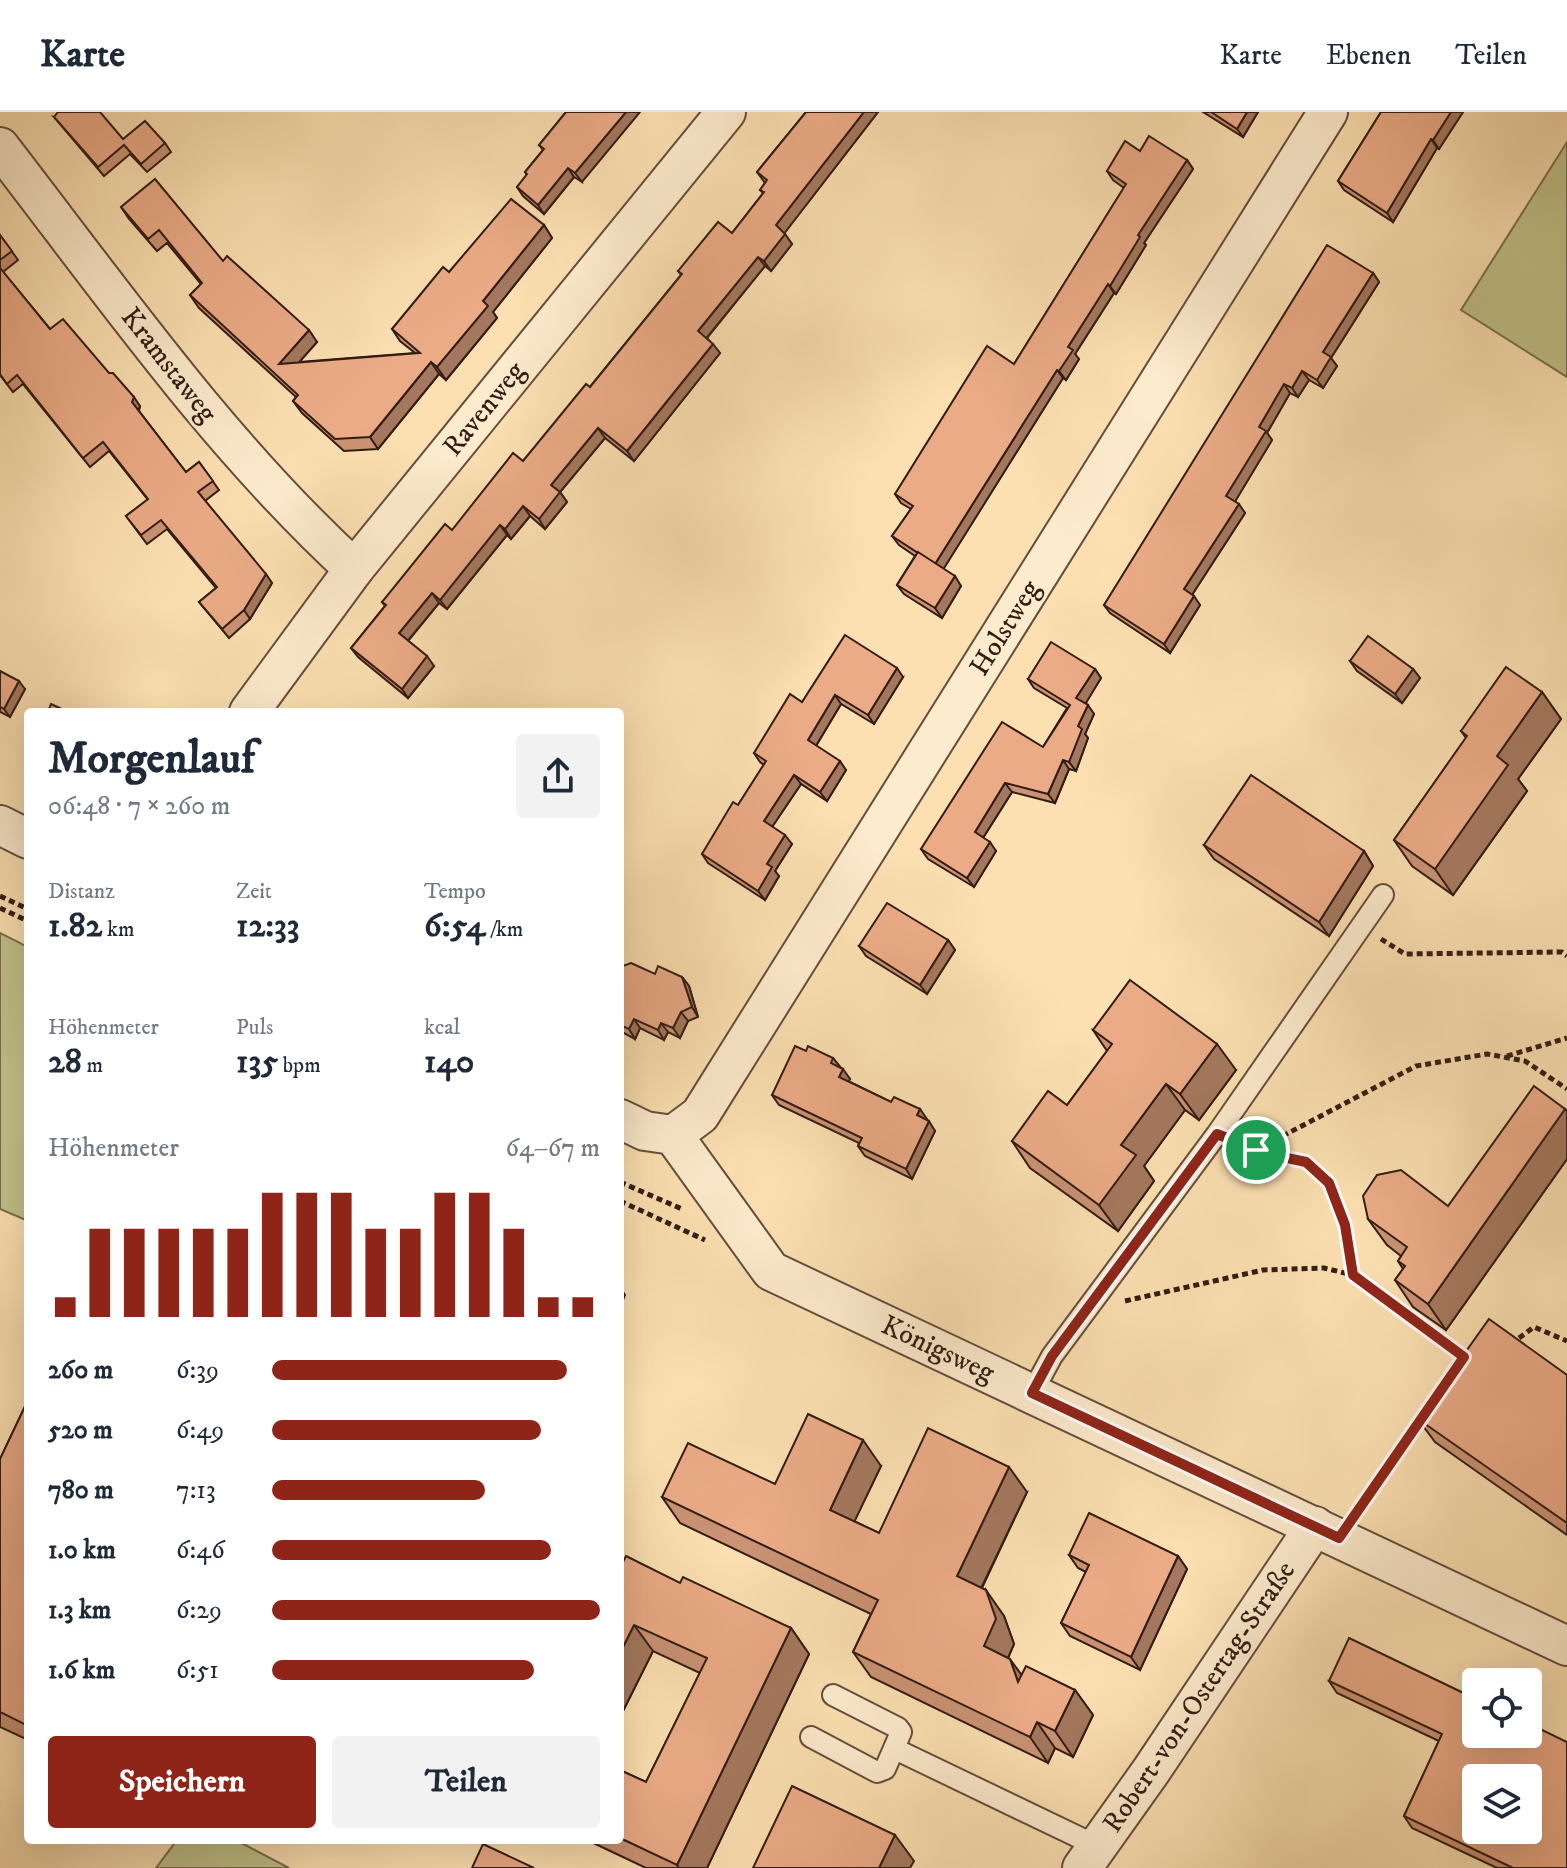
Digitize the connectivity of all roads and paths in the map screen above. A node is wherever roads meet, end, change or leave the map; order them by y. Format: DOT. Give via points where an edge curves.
graph roads {
  1 [pos="726,112"];
  2 [pos="1328,112"];
  3 [pos="0,147"];
  4 [pos="354,569"];
  5 [pos="252,708"];
  6 [pos="0,825"];
  7 [pos="24,837"];
  8 [pos="1383,895"];
  9 [pos="0,896"];
  10 [pos="24,907"];
  11 [pos="0,908"];
  12 [pos="24,919"];
  13 [pos="1361,926"];
  14 [pos="1567,956"];
  15 [pos="1567,1038"];
  16 [pos="1503,1057"];
  17 [pos="1567,1089"];
  18 [pos="624,1121"];
  19 [pos="1217,1134"];
  20 [pos="673,1135"];
  21 [pos="1256,1150"];
  22 [pos="624,1203"];
  23 [pos="716,1246"];
  24 [pos="1353,1275"];
  25 [pos="1092,1300"];
  26 [pos="1501,1333"];
  27 [pos="1567,1341"];
  28 [pos="1472,1346"];
  29 [pos="1464,1357"];
  30 [pos="1456,1370"];
  31 [pos="1032,1393"];
  32 [pos="1429,1408"];
  33 [pos="1327,1532"];
  34 [pos="1567,1646"];
  35 [pos="833,1695"];
  36 [pos="811,1737"];
  37 [pos="895,1749"];
  38 [pos="1090,1857"];
  1 -- 4 [label="street, Ravenweg"];
  2 -- 20 [label="street, Holstweg" via="700,1115"];
  3 -- 4 [label="street, Kramstaweg" via="238,451"];
  4 -- 5 [label="street, Ravenweg"];
  6 -- 7 [label="street"];
  8 -- 13 [label="lane"];
  9 -- 10 [label="path"];
  11 -- 12 [label="path"];
  13 -- 14 [label="path" via="1405,954"];
  13 -- 19 [label="lane"];
  15 -- 16 [label="path"];
  16 -- 17 [label="path" via="1525,1061"];
  16 -- 21 [label="path" via="1487,1054 1416,1066"];
  18 -- 20 [label="street"];
  19 -- 21 [label="path"];
  19 -- 25 [label="lane"];
  20 -- 31 [label="street, Königsweg" via="771,1271"];
  21 -- 24 [label="path" via="1306,1162 1329,1183 1345,1225"];
  22 -- 23 [label="path"];
  24 -- 25 [label="path" via="1324,1268 1263,1270 1121,1302"];
  24 -- 29 [label="path"];
  25 -- 31 [label="lane"];
  26 -- 27 [label="path" via="1515,1341 1534,1327"];
  28 -- 29 [label="path"];
  29 -- 30 [label="path"];
  31 -- 33 [label="street, Königsweg"];
  32 -- 33 [label="path"];
  33 -- 34 [label="street, Königsweg"];
  33 -- 38 [label="street, Robert-von-Ostertag-Straße"];
  35 -- 37 [label="lane" via="898,1728 901,1736"];
  36 -- 37 [label="lane" via="877,1772 885,1769"];
  37 -- 38 [label="lane"];
}
